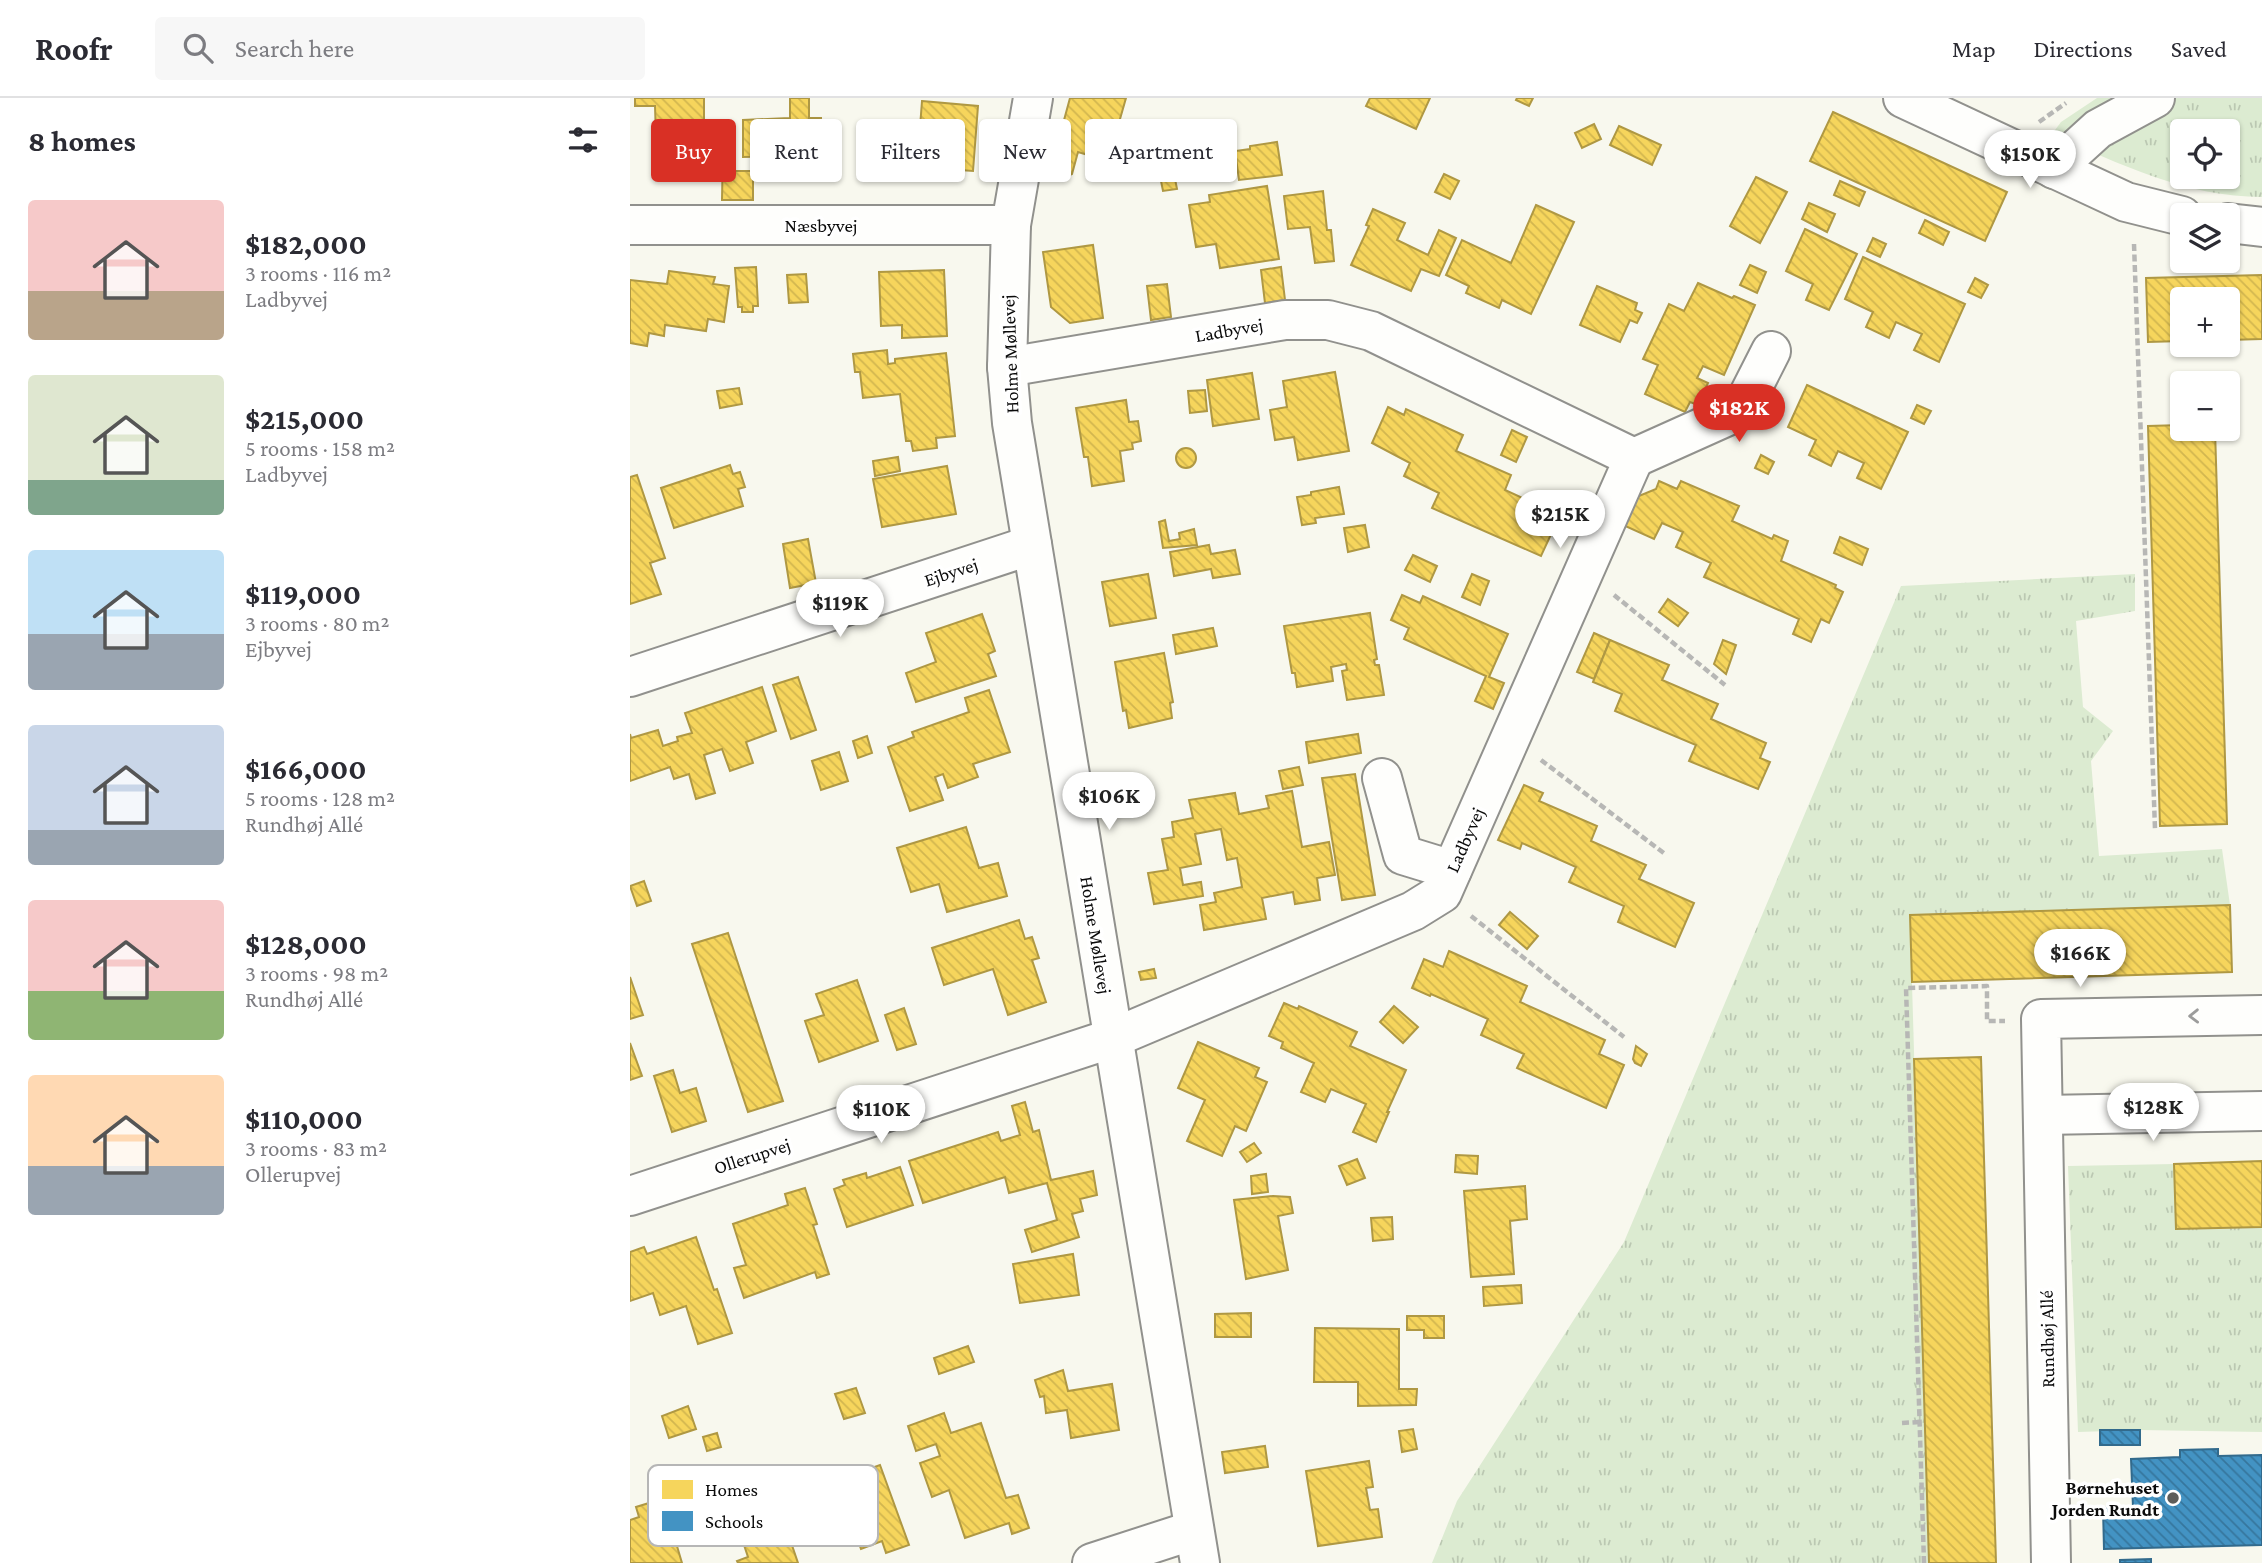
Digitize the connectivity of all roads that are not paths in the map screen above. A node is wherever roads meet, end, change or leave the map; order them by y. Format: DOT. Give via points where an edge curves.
graph roads {
  1 [pos="1033,98"];
  2 [pos="1903,98"];
  3 [pos="2155,98"];
  4 [pos="2054,169"];
  5 [pos="2170,213"];
  6 [pos="2240,224"];
  7 [pos="1012,225"];
  8 [pos="630,226"];
  9 [pos="2262,227"];
  10 [pos="1771,351"];
  11 [pos="1007,367"];
  12 [pos="1634,458"];
  13 [pos="1032,545"];
  14 [pos="630,677"];
  15 [pos="1382,778"];
  16 [pos="1447,881"];
  17 [pos="2262,1015"];
  18 [pos="1113,1038"];
  19 [pos="2262,1111"];
  20 [pos="2043,1115"];
  21 [pos="630,1196"];
  22 [pos="1197,1546"];
  23 [pos="1092,1563"];
  24 [pos="2052,1563"];
  1 -- 7 [label="street, Holme Møllevej"];
  2 -- 4 [label="street"];
  3 -- 4 [label="street" via="2098,129"];
  4 -- 5 [label="street" via="2126,202"];
  6 -- 9 [label="street"];
  7 -- 8 [label="street, Næsbyvej"];
  7 -- 11 [label="street, Holme Møllevej"];
  10 -- 12 [label="street" via="1741,410"];
  11 -- 12 [label="street, Ladbyvej" via="1286,320 1328,320 1371,331"];
  11 -- 13 [label="street, Holme Møllevej"];
  12 -- 16 [label="street, Ladbyvej"];
  13 -- 14 [label="street, Ejbyvej"];
  13 -- 18 [label="street, Holme Møllevej"];
  15 -- 16 [label="street" via="1403,855"];
  16 -- 18 [label="street, Ladbyvej" via="1413,911"];
  17 -- 20 [label="street, Rundhøj Allé, one-way" via="2041,1019"];
  18 -- 21 [label="street, Ollerupvej"];
  18 -- 22 [label="street, Holme Møllevej"];
  19 -- 20 [label="street"];
  20 -- 24 [label="street, Rundhøj Allé"];
  22 -- 23 [label="street"];
}
